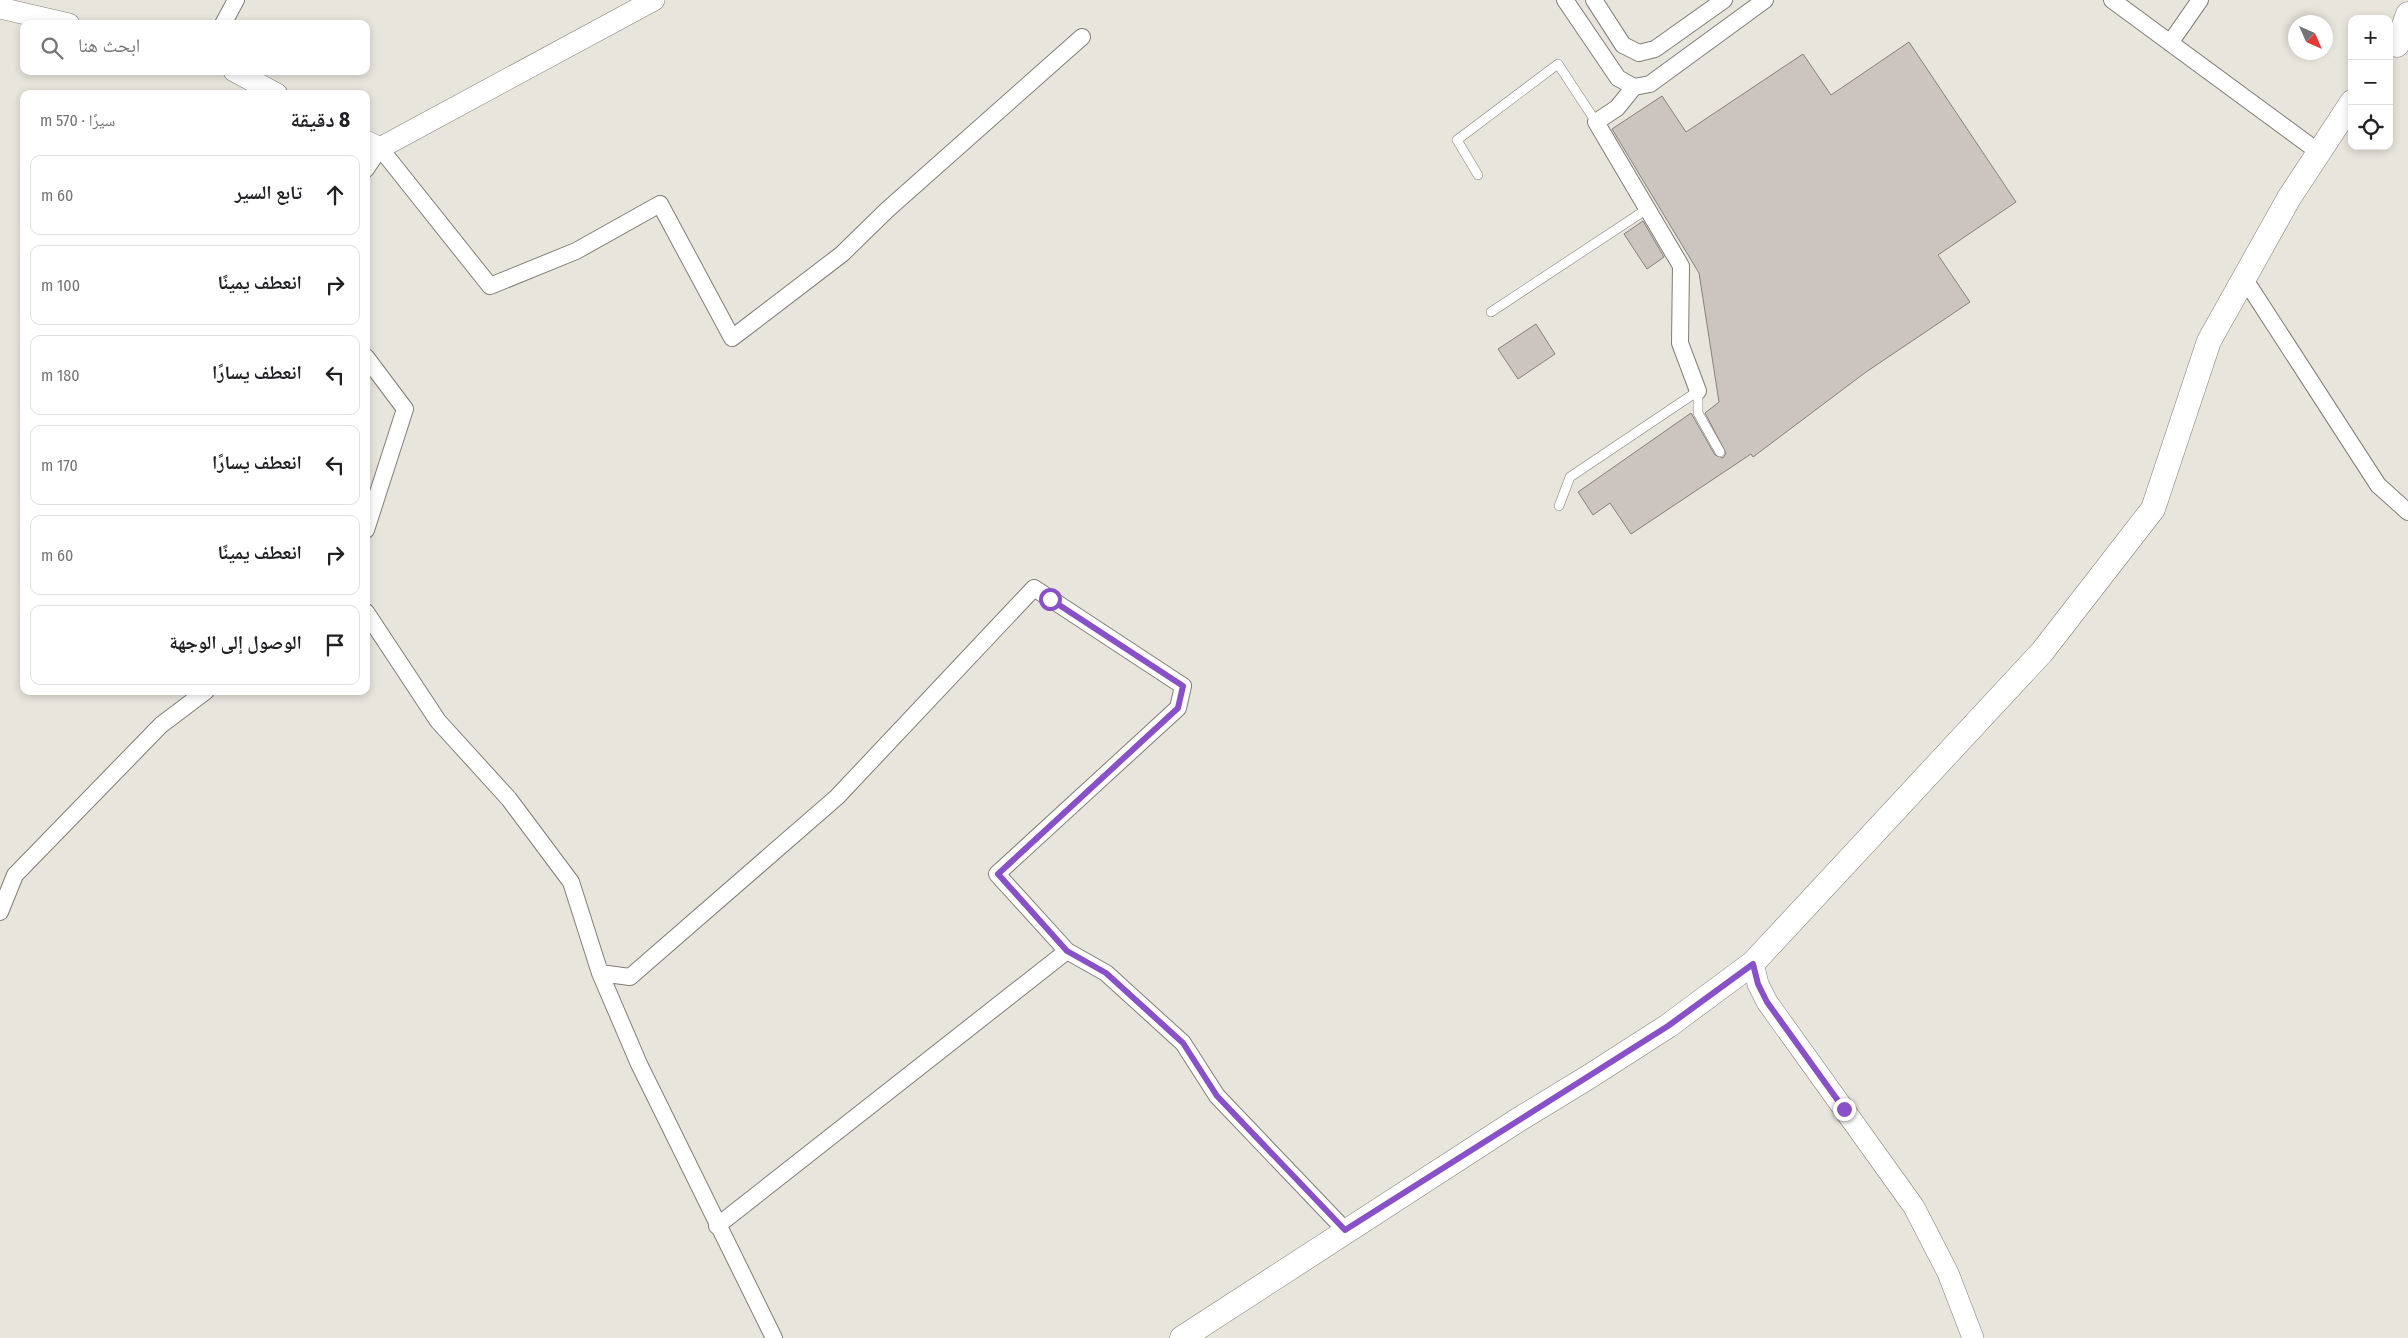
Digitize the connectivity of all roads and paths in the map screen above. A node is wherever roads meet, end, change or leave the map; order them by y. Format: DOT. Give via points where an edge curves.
graph roads {
  1 [pos="236,0"];
  2 [pos="654,0"];
  3 [pos="1565,0"];
  4 [pos="1594,0"];
  5 [pos="1724,0"];
  6 [pos="1765,0"];
  7 [pos="2112,0"];
  8 [pos="2200,0"];
  9 [pos="0,8"];
  10 [pos="2408,14"];
  11 [pos="52,20"];
  12 [pos="225,20"];
  13 [pos="1082,37"];
  14 [pos="2170,43"];
  15 [pos="2398,45"];
  16 [pos="241,75"];
  17 [pos="1634,87"];
  18 [pos="270,90"];
  19 [pos="2350,105"];
  20 [pos="1596,122"];
  21 [pos="373,144"];
  22 [pos="2320,152"];
  23 [pos="1478,175"];
  24 [pos="1647,209"];
  25 [pos="2244,278"];
  26 [pos="1491,312"];
  27 [pos="370,362"];
  28 [pos="1698,390"];
  29 [pos="1720,452"];
  30 [pos="1559,506"];
  31 [pos="2408,512"];
  32 [pos="370,517"];
  33 [pos="370,618"];
  34 [pos="201,695"];
  35 [pos="0,912"];
  36 [pos="1067,951"];
  37 [pos="1753,964"];
  38 [pos="600,973"];
  39 [pos="717,1226"];
  40 [pos="1345,1230"];
  41 [pos="774,1338"];
  42 [pos="1182,1338"];
  43 [pos="1973,1338"];
  1 -- 12 [label="street"];
  2 -- 21 [label="street"];
  3 -- 17 [label="street" via="1618,78"];
  4 -- 5 [label="street" via="1623,45 1639,53 1655,49"];
  6 -- 17 [label="street" via="1650,84"];
  7 -- 14 [label="street"];
  8 -- 14 [label="street"];
  9 -- 11 [label="street"];
  10 -- 15 [label="main road"];
  13 -- 21 [label="street" via="842,254 732,338 660,204 576,251 490,286"];
  14 -- 22 [label="street"];
  16 -- 18 [label="street"];
  17 -- 20 [label="street" via="1617,108"];
  19 -- 22 [label="main road"];
  20 -- 23 [label="lane" via="1558,64 1457,140"];
  20 -- 24 [label="street"];
  22 -- 25 [label="main road" via="2289,198"];
  24 -- 26 [label="lane"];
  24 -- 28 [label="street" via="1681,266 1680,343"];
  25 -- 31 [label="street" via="2378,485"];
  25 -- 37 [label="main road" via="2208,341 2153,509 2042,652"];
  27 -- 32 [label="street" via="405,408"];
  28 -- 29 [label="lane" via="1698,413"];
  28 -- 30 [label="lane" via="1570,477"];
  33 -- 38 [label="street" via="438,721 509,799 570,882"];
  34 -- 35 [label="street" via="161,725 15,874"];
  36 -- 38 [label="street" via="998,874 1178,708 1183,686 1034,588 837,797 630,977"];
  36 -- 39 [label="street"];
  36 -- 40 [label="street" via="1106,973 1183,1043 1217,1096"];
  37 -- 40 [label="main road" via="1668,1026"];
  37 -- 43 [label="street" via="1758,984 1776,1017 1914,1207 1948,1273"];
  38 -- 39 [label="street" via="639,1064"];
  39 -- 41 [label="street"];
  40 -- 42 [label="main road"];
}
